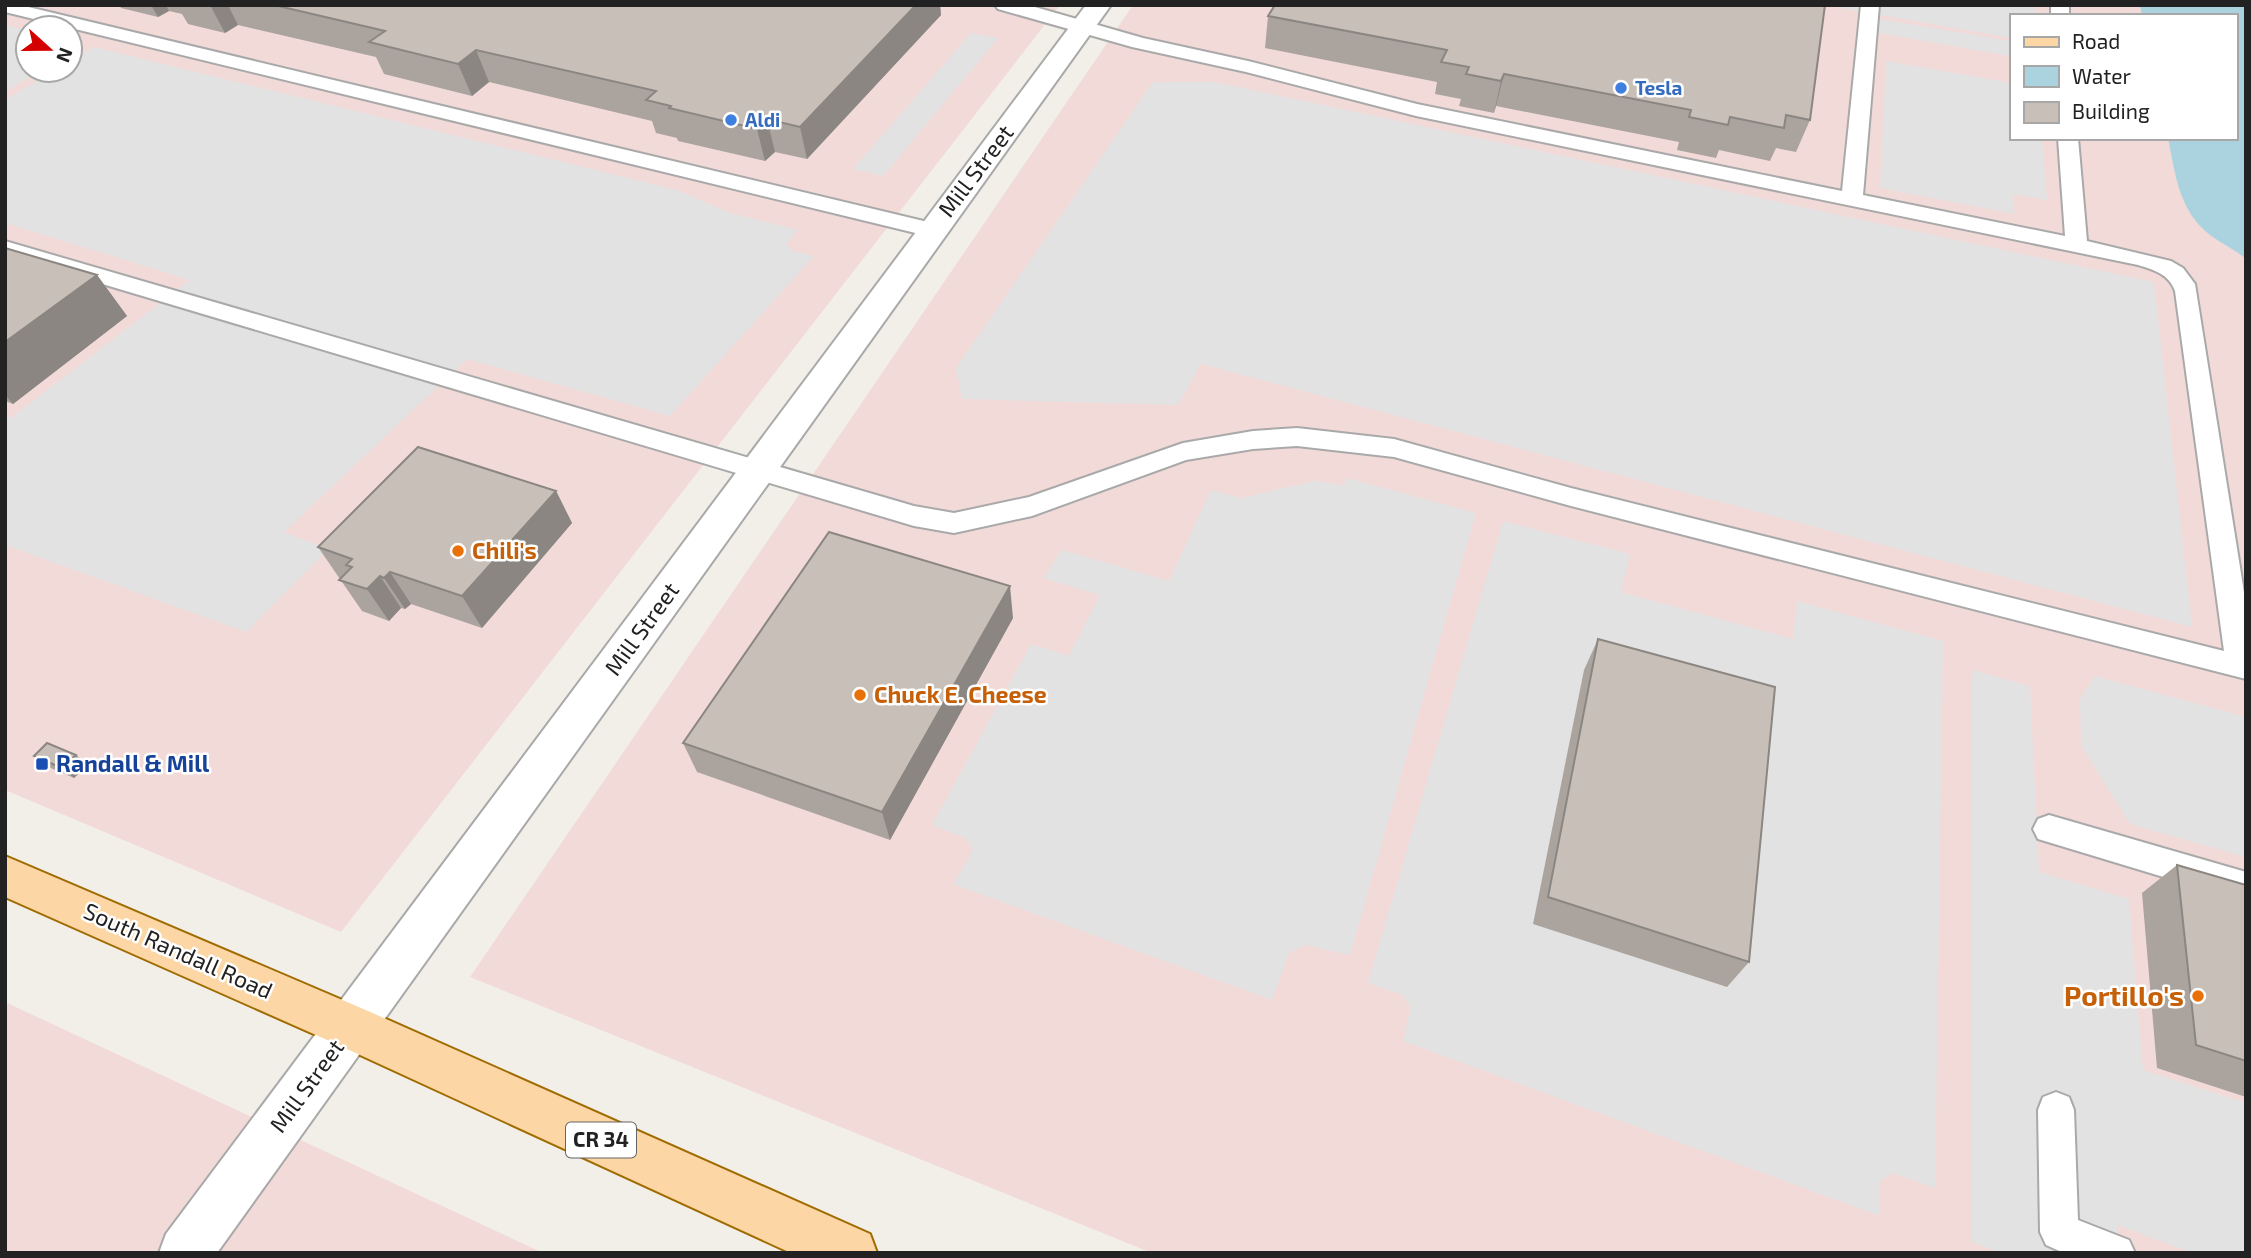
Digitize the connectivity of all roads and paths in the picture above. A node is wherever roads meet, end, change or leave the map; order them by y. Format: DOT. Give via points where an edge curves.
graph roads {
  1 [pos="1004,5"];
  2 [pos="1870,5"];
  3 [pos="5,8"];
  4 [pos="1091,16"];
  5 [pos="2068,140"];
  6 [pos="1852,200"];
  7 [pos="932,230"];
  8 [pos="2076,245"];
  9 [pos="5,248"];
  10 [pos="757,471"];
  11 [pos="2243,668"];
  12 [pos="2049,829"];
  13 [pos="5,876"];
  14 [pos="2246,887"];
  15 [pos="351,1027"];
  16 [pos="2056,1110"];
  17 [pos="185,1253"];
  18 [pos="850,1253"];
  19 [pos="2116,1253"];
  1 -- 4 [label="lane"];
  2 -- 6 [label="lane"];
  3 -- 7 [label="lane"];
  4 -- 6 [label="lane" via="1139,43 1416,110"];
  4 -- 7 [label="street, Mill Street"];
  5 -- 8 [label="lane"];
  6 -- 8 [label="lane"];
  7 -- 10 [label="street, Mill Street"];
  8 -- 11 [label="lane" via="2160,264 2183,281"];
  9 -- 10 [label="lane"];
  10 -- 11 [label="lane" via="954,523 1032,506 1183,452 1253,440 1297,437 1394,448"];
  10 -- 15 [label="street, Mill Street"];
  12 -- 14 [label="lane"];
  13 -- 15 [label="main road, South Randall Road / CR 34"];
  15 -- 17 [label="street, Mill Street"];
  15 -- 18 [label="main road, CR 34"];
  16 -- 19 [label="lane" via="2059,1232"];
}
